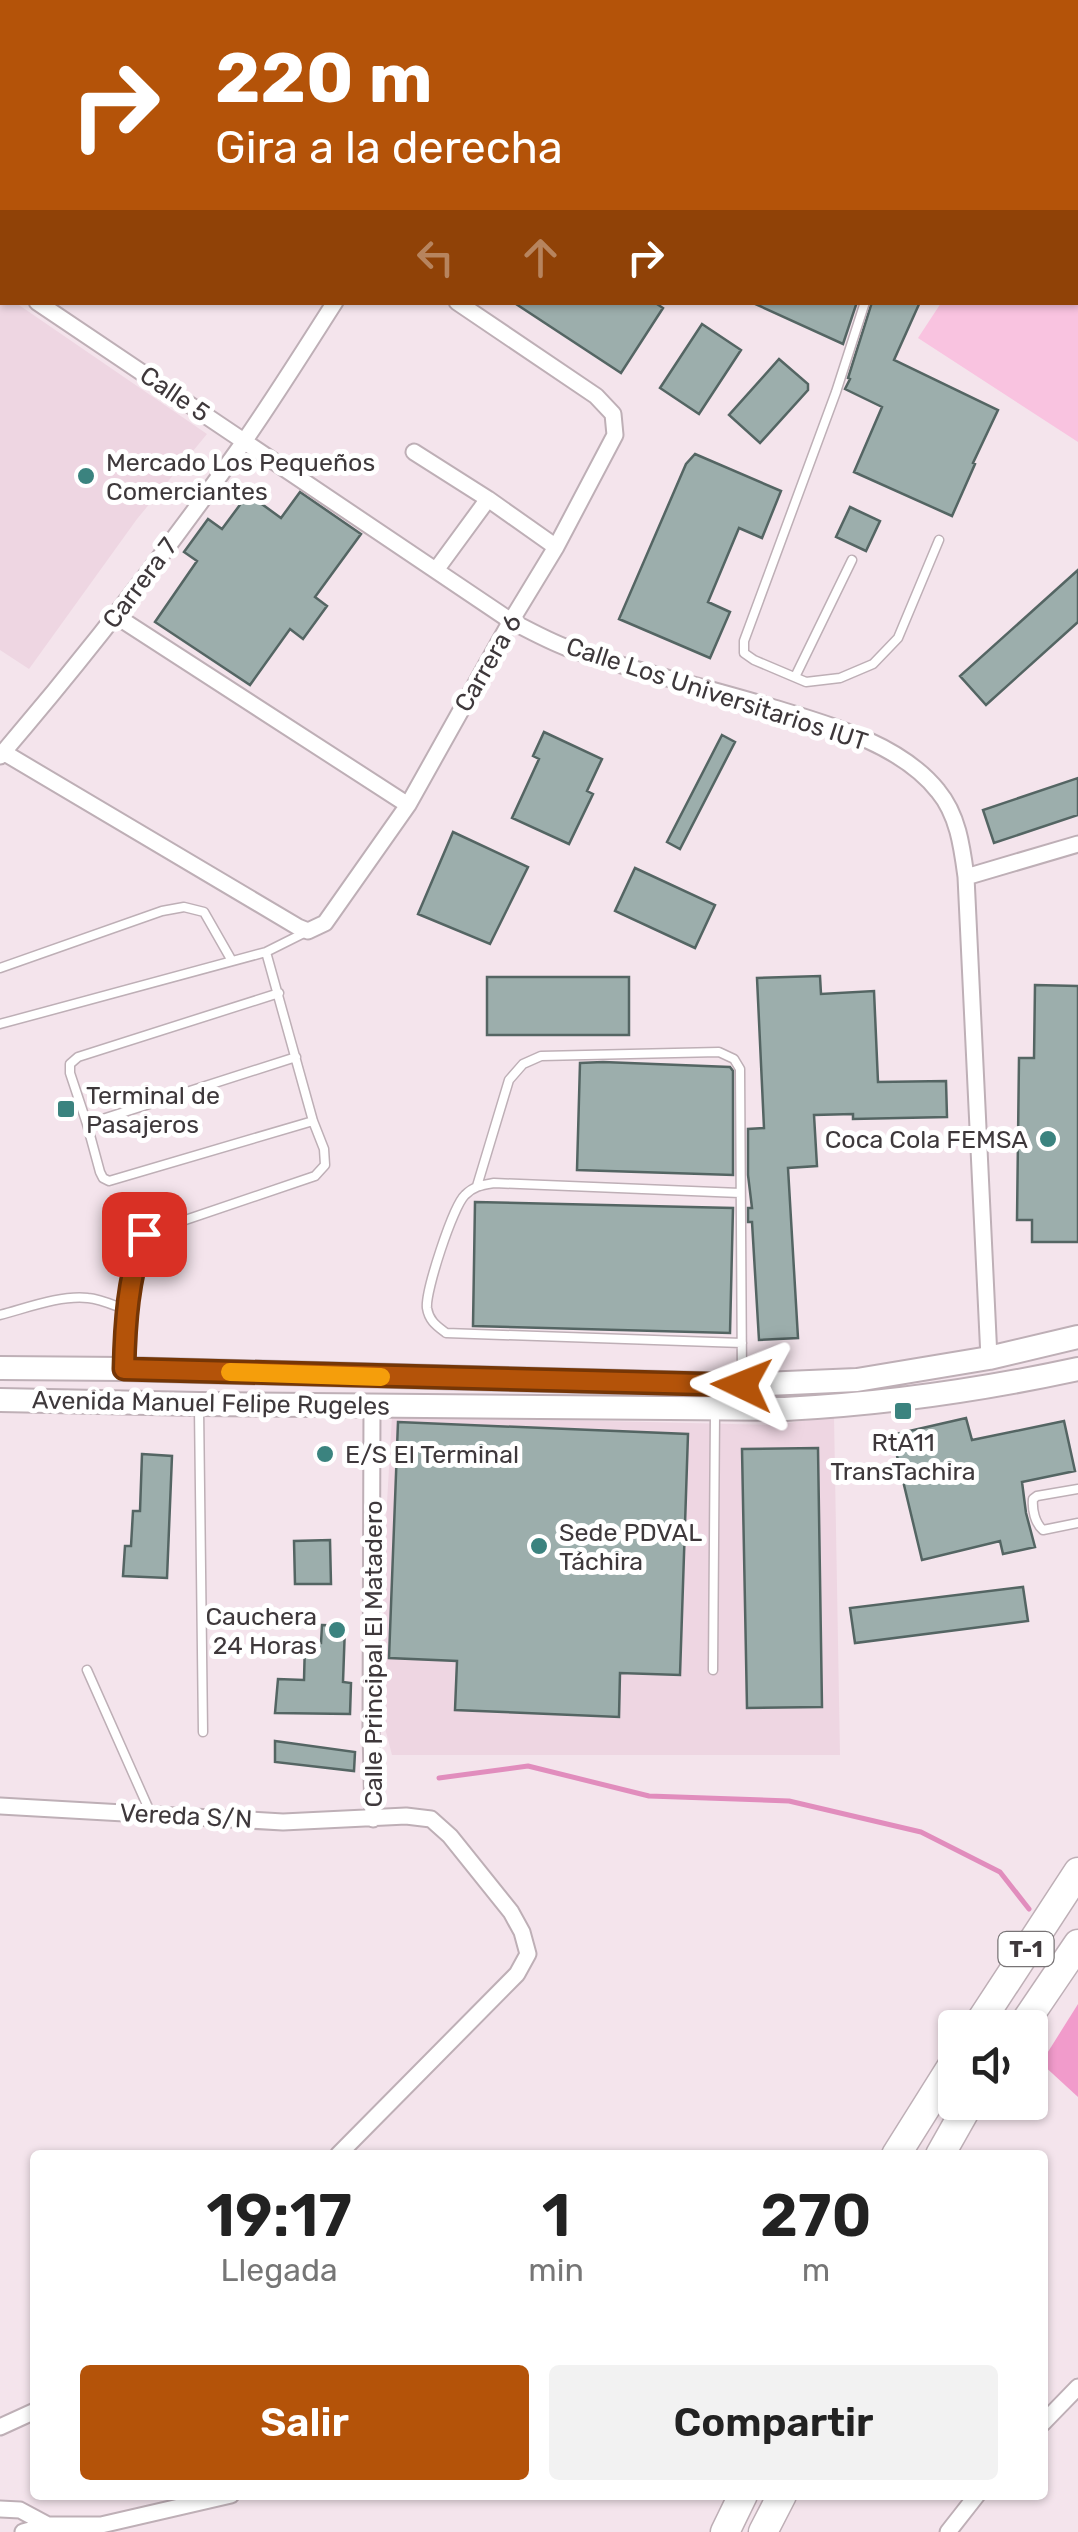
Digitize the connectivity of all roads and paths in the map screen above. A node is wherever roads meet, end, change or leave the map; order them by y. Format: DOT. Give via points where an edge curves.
graph roads {
  1 [pos="42,305"];
  2 [pos="333,305"];
  3 [pos="460,305"];
  4 [pos="864,305"];
  5 [pos="245,440"];
  6 [pos="414,452"];
  7 [pos="488,499"];
  8 [pos="939,540"];
  9 [pos="556,546"];
  10 [pos="852,560"];
  11 [pos="436,570"];
  12 [pos="116,616"];
  13 [pos="511,622"];
  14 [pos="796,677"];
  15 [pos="2,754"];
  16 [pos="408,805"];
  17 [pos="1078,844"];
  18 [pos="966,877"];
  19 [pos="308,931"];
  20 [pos="266,952"];
  21 [pos="232,960"];
  22 [pos="0,968"];
  23 [pos="279,994"];
  24 [pos="0,1024"];
  25 [pos="296,1057"];
  26 [pos="313,1121"];
  27 [pos="87,1124"];
  28 [pos="477,1186"];
  29 [pos="740,1193"];
  30 [pos="127,1310"];
  31 [pos="0,1315"];
  32 [pos="1078,1337"];
  33 [pos="742,1344"];
  34 [pos="989,1358"];
  35 [pos="0,1368"];
  36 [pos="124,1369"];
  37 [pos="1077,1369"];
  38 [pos="1078,1377"];
  39 [pos="742,1385"];
  40 [pos="0,1400"];
  41 [pos="200,1404"];
  42 [pos="372,1405"];
  43 [pos="715,1408"];
  44 [pos="1078,1489"];
  45 [pos="1078,1523"];
  46 [pos="86,1670"];
  47 [pos="712,1670"];
  48 [pos="202,1732"];
  49 [pos="0,1806"];
  50 [pos="150,1814"];
  51 [pos="373,1820"];
  52 [pos="1078,1872"];
  53 [pos="1078,1944"];
  54 [pos="988,2010"];
  55 [pos="1032,2010"];
  56 [pos="938,2088"];
  57 [pos="960,2120"];
  58 [pos="343,2150"];
  59 [pos="899,2150"];
  60 [pos="943,2150"];
  61 [pos="1078,2387"];
  62 [pos="30,2413"];
  63 [pos="1048,2418"];
  64 [pos="0,2427"];
  65 [pos="211,2500"];
  66 [pos="741,2500"];
  67 [pos="780,2500"];
  68 [pos="973,2500"];
  69 [pos="0,2509"];
  70 [pos="46,2528"];
  71 [pos="101,2528"];
  72 [pos="23,2532"];
  73 [pos="725,2532"];
  74 [pos="764,2532"];
  75 [pos="948,2532"];
  1 -- 5 [label="street, Calle 5"];
  2 -- 5 [label="street, Carrera 7"];
  3 -- 9 [label="street, Carrera 6" via="614,414 615,435"];
  4 -- 14 [label="lane" via="744,642 754,660"];
  5 -- 11 [label="street, Calle 5"];
  5 -- 12 [label="street, Carrera 7"];
  6 -- 7 [label="street"];
  7 -- 9 [label="street"];
  7 -- 11 [label="street"];
  8 -- 14 [label="lane" via="898,638 873,664 840,678"];
  9 -- 13 [label="street, Carrera 6"];
  10 -- 14 [label="lane"];
  11 -- 13 [label="street, Calle 5"];
  12 -- 15 [label="street, Carrera 7"];
  12 -- 16 [label="street"];
  13 -- 16 [label="street, Carrera 6"];
  13 -- 18 [label="street, Calle Los Universitarios IUT" via="570,649 827,724 890,752 919,772 952,813"];
  15 -- 19 [label="street"];
  16 -- 19 [label="street, Carrera 6" via="325,922"];
  17 -- 18 [label="street"];
  18 -- 34 [label="street, Calle Los Universitarios IUT"];
  19 -- 20 [label="lane"];
  20 -- 21 [label="lane"];
  20 -- 23 [label="lane"];
  21 -- 22 [label="lane" via="204,912 184,907"];
  21 -- 24 [label="lane"];
  23 -- 25 [label="lane"];
  23 -- 27 [label="lane" via="78,1057 70,1073"];
  25 -- 26 [label="lane"];
  25 -- 27 [label="lane"];
  26 -- 27 [label="lane" via="109,1181 100,1172"];
  26 -- 30 [label="lane" via="324,1149 324,1165 315,1176 144,1234"];
  28 -- 29 [label="lane"];
  28 -- 29 [label="lane" via="508,1080 524,1064 541,1056 719,1052 740,1070"];
  28 -- 33 [label="lane" via="462,1197 447,1229 426,1306 433,1324 446,1333"];
  29 -- 33 [label="lane"];
  30 -- 31 [label="lane" via="83,1298"];
  30 -- 36 [label="lane"];
  32 -- 34 [label="street, Avenida Manuel Felipe Rugeles"];
  33 -- 39 [label="lane"];
  34 -- 39 [label="street, Avenida Manuel Felipe Rugeles" via="857,1380"];
  35 -- 36 [label="street, Avenida Manuel Felipe Rugeles"];
  36 -- 39 [label="street, Avenida Manuel Felipe Rugeles"];
  37 -- 38 [label="lane"];
  37 -- 43 [label="street, Avenida Manuel Felipe Rugeles" via="852,1406"];
  40 -- 41 [label="street, Avenida Manuel Felipe Rugeles"];
  41 -- 42 [label="street, Avenida Manuel Felipe Rugeles"];
  41 -- 48 [label="lane"];
  42 -- 43 [label="street, Avenida Manuel Felipe Rugeles"];
  42 -- 51 [label="street, Calle Principal El Matadero"];
  43 -- 47 [label="lane"];
  44 -- 45 [label="lane" via="1037,1496 1032,1505 1043,1530"];
  46 -- 50 [label="lane"];
  49 -- 50 [label="street, Vereda S/N"];
  50 -- 51 [label="street, Vereda S/N"];
  51 -- 58 [label="street, Calle Principal El Matadero" via="431,1819 511,1912 528,1954 517,1974"];
  52 -- 54 [label="highway, T-1"];
  53 -- 55 [label="highway, T-1"];
  56 -- 59 [label="highway"];
  57 -- 60 [label="highway"];
  61 -- 63 [label="street"];
  62 -- 64 [label="street"];
  65 -- 71 [label="street"];
  66 -- 73 [label="highway"];
  67 -- 74 [label="highway"];
  68 -- 75 [label="street"];
  69 -- 70 [label="street" via="20,2510"];
  70 -- 71 [label="street"];
  70 -- 72 [label="street"];
}
